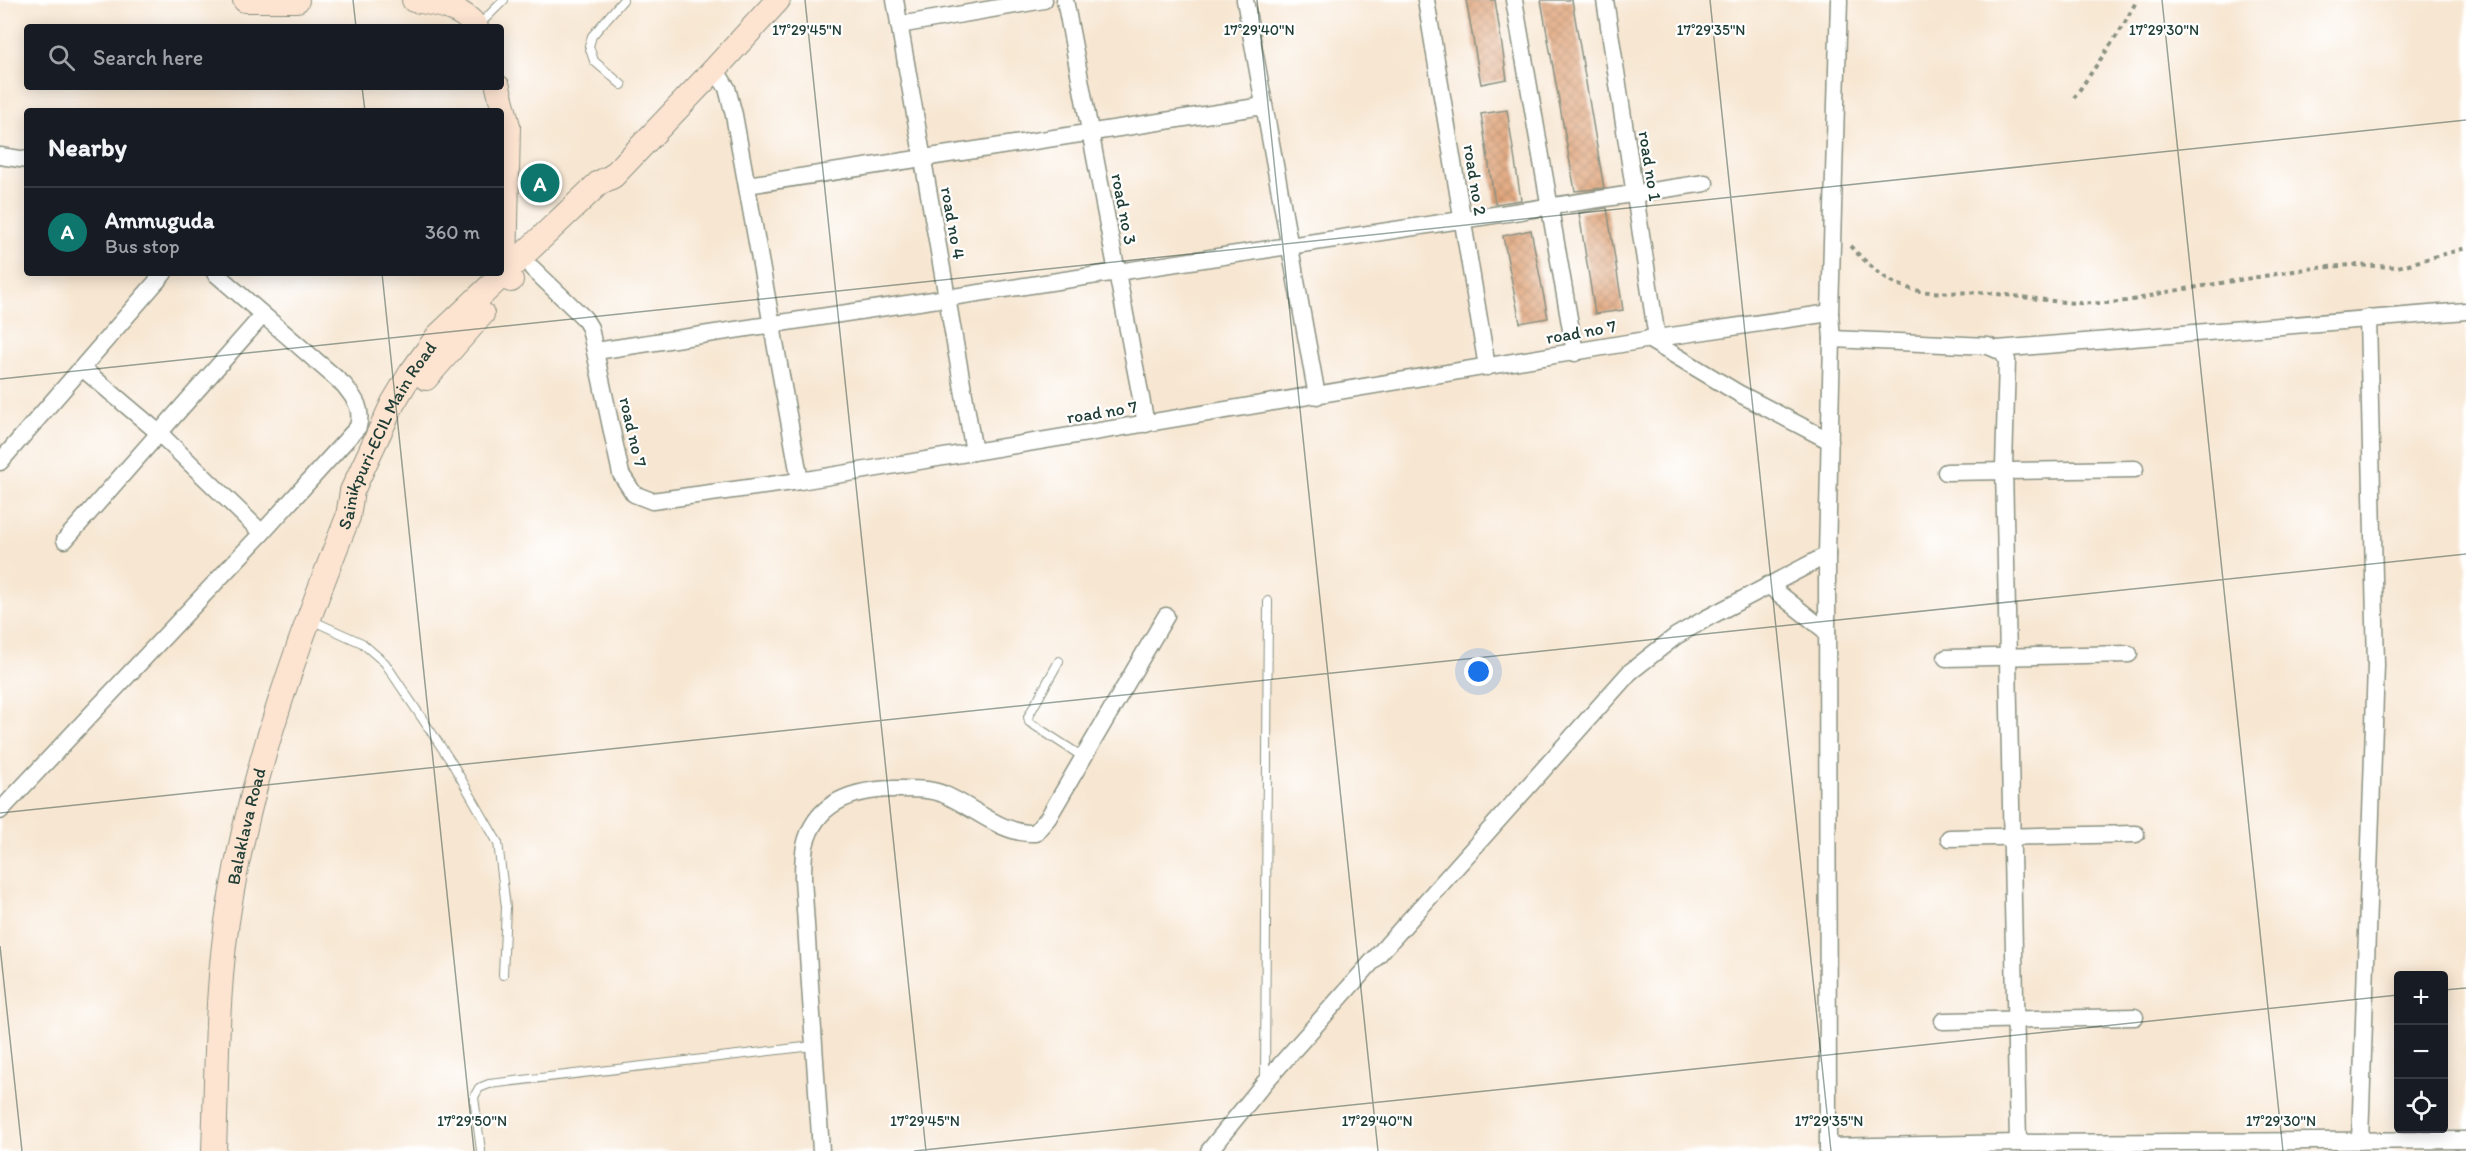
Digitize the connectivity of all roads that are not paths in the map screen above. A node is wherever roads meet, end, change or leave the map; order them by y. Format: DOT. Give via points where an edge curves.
graph roads {
  1 [pos="255,0"];
  2 [pos="297,0"];
  3 [pos="414,0"];
  4 [pos="504,0"];
  5 [pos="623,0"];
  6 [pos="778,0"];
  7 [pos="895,0"];
  8 [pos="1044,0"];
  9 [pos="1065,0"];
  10 [pos="1245,0"];
  11 [pos="1426,0"];
  12 [pos="1514,0"];
  13 [pos="1605,0"];
  14 [pos="1839,0"];
  15 [pos="472,24"];
  16 [pos="479,24"];
  17 [pos="899,25"];
  18 [pos="715,69"];
  19 [pos="622,85"];
  20 [pos="1263,105"];
  21 [pos="504,115"];
  22 [pos="1090,131"];
  23 [pos="0,156"];
  24 [pos="922,158"];
  25 [pos="24,159"];
  26 [pos="1705,183"];
  27 [pos="747,185"];
  28 [pos="1634,194"];
  29 [pos="1550,206"];
  30 [pos="504,216"];
  31 [pos="1462,220"];
  32 [pos="1289,246"];
  33 [pos="1116,272"];
  34 [pos="161,276"];
  35 [pos="218,276"];
  36 [pos="501,283"];
  37 [pos="946,298"];
  38 [pos="2466,310"];
  39 [pos="1830,313"];
  40 [pos="263,315"];
  41 [pos="2368,318"];
  42 [pos="771,324"];
  43 [pos="1653,338"];
  44 [pos="1832,339"];
  45 [pos="1997,349"];
  46 [pos="596,351"];
  47 [pos="1575,353"];
  48 [pos="1487,367"];
  49 [pos="82,368"];
  50 [pos="1317,396"];
  51 [pos="1146,424"];
  52 [pos="159,434"];
  53 [pos="1830,441"];
  54 [pos="974,452"];
  55 [pos="0,462"];
  56 [pos="2135,469"];
  57 [pos="2005,471"];
  58 [pos="1946,472"];
  59 [pos="800,481"];
  60 [pos="348,517"];
  61 [pos="262,533"];
  62 [pos="64,540"];
  63 [pos="1827,555"];
  64 [pos="1768,585"];
  65 [pos="1268,601"];
  66 [pos="1166,616"];
  67 [pos="310,620"];
  68 [pos="1827,632"];
  69 [pos="2129,654"];
  70 [pos="2008,656"];
  71 [pos="1946,658"];
  72 [pos="1059,661"];
  73 [pos="1083,757"];
  74 [pos="0,811"];
  75 [pos="2136,834"];
  76 [pos="2012,837"];
  77 [pos="1949,838"];
  78 [pos="503,975"];
  79 [pos="2135,1017"];
  80 [pos="2016,1019"];
  81 [pos="1943,1021"];
  82 [pos="813,1046"];
  83 [pos="1264,1082"];
  84 [pos="2466,1140"];
  85 [pos="2360,1142"];
  86 [pos="2018,1143"];
  87 [pos="1828,1149"];
  88 [pos="214,1151"];
  89 [pos="481,1151"];
  90 [pos="821,1151"];
  91 [pos="1209,1151"];
  1 -- 2 [label="main road"];
  3 -- 15 [label="main road" via="458,12"];
  4 -- 16 [label="lane"];
  5 -- 19 [label="lane" via="592,36 589,46 594,61"];
  6 -- 18 [label="main road, Sainikpuri-ECIL Main Road"];
  7 -- 17 [label="street, road no 4"];
  8 -- 17 [label="street"];
  9 -- 22 [label="street, road no 3"];
  10 -- 20 [label="street"];
  11 -- 31 [label="street, road no 2"];
  12 -- 29 [label="street"];
  13 -- 28 [label="street, road no 1"];
  14 -- 39 [label="street"];
  17 -- 24 [label="street, road no 4"];
  18 -- 27 [label="street" via="727,88"];
  18 -- 36 [label="main road, Sainikpuri-ECIL Main Road" via="613,176 600,183"];
  20 -- 22 [label="street"];
  20 -- 32 [label="street"];
  21 -- 30 [label="main road" via="508,126"];
  22 -- 24 [label="street"];
  22 -- 33 [label="street, road no 3"];
  23 -- 25 [label="street"];
  24 -- 27 [label="street"];
  24 -- 37 [label="street, road no 4"];
  26 -- 28 [label="street"];
  27 -- 42 [label="street"];
  28 -- 29 [label="street"];
  28 -- 43 [label="street, road no 1"];
  29 -- 31 [label="street"];
  29 -- 47 [label="street"];
  31 -- 32 [label="street"];
  31 -- 48 [label="street, road no 2"];
  32 -- 33 [label="street"];
  32 -- 50 [label="street"];
  33 -- 37 [label="street"];
  33 -- 51 [label="street, road no 3"];
  34 -- 49 [label="street"];
  35 -- 40 [label="street, Sainikpuri-ECIL Main Road"];
  36 -- 46 [label="street, road no 7" via="584,318"];
  36 -- 60 [label="main road, Sainikpuri-ECIL Main Road" via="426,379 390,442 359,511"];
  37 -- 42 [label="street"];
  37 -- 54 [label="street, road no 4"];
  38 -- 41 [label="street"];
  39 -- 43 [label="street, road no 7"];
  39 -- 44 [label="street"];
  40 -- 52 [label="street"];
  40 -- 61 [label="street, Sainikpuri-ECIL Main Road" via="344,385 360,411 358,427"];
  41 -- 45 [label="street"];
  41 -- 85 [label="street" via="2376,665"];
  42 -- 46 [label="street"];
  42 -- 59 [label="street"];
  43 -- 47 [label="street, road no 7"];
  43 -- 53 [label="street" via="1737,393"];
  44 -- 45 [label="street"];
  44 -- 53 [label="street"];
  45 -- 57 [label="street" via="2007,360"];
  46 -- 59 [label="street, road no 7" via="621,474 634,494 652,501 671,500"];
  47 -- 48 [label="street, road no 7"];
  48 -- 50 [label="street, road no 7"];
  49 -- 52 [label="street"];
  49 -- 55 [label="street"];
  50 -- 51 [label="street, road no 7"];
  51 -- 54 [label="street, road no 7"];
  52 -- 61 [label="street"];
  52 -- 62 [label="street"];
  53 -- 63 [label="street"];
  54 -- 59 [label="street, road no 7"];
  56 -- 57 [label="street"];
  57 -- 58 [label="street"];
  57 -- 70 [label="street"];
  60 -- 67 [label="main road, Balaklava Road"];
  61 -- 74 [label="street, Sainikpuri-ECIL Main Road"];
  63 -- 64 [label="street"];
  63 -- 68 [label="street"];
  64 -- 68 [label="street"];
  64 -- 83 [label="street" via="1676,636 1630,672"];
  65 -- 83 [label="lane"];
  66 -- 73 [label="street"];
  67 -- 78 [label="lane" via="362,643 385,663 452,763 498,843 506,907"];
  67 -- 88 [label="main road, Balaklava Road" via="265,756 230,903 220,982"];
  68 -- 87 [label="street"];
  69 -- 70 [label="street"];
  70 -- 71 [label="street"];
  70 -- 76 [label="street"];
  72 -- 73 [label="lane" via="1028,717 1029,722"];
  73 -- 82 [label="street" via="1035,833 1005,829 941,792 870,790 839,799 819,815 806,845 802,879"];
  75 -- 76 [label="street"];
  76 -- 77 [label="street"];
  76 -- 80 [label="street"];
  79 -- 80 [label="street"];
  80 -- 81 [label="street"];
  80 -- 86 [label="street"];
  82 -- 89 [label="lane" via="489,1084 479,1088 474,1097"];
  82 -- 90 [label="street"];
  83 -- 91 [label="street"];
  84 -- 85 [label="street"];
  85 -- 86 [label="street"];
  86 -- 87 [label="street"];
}
